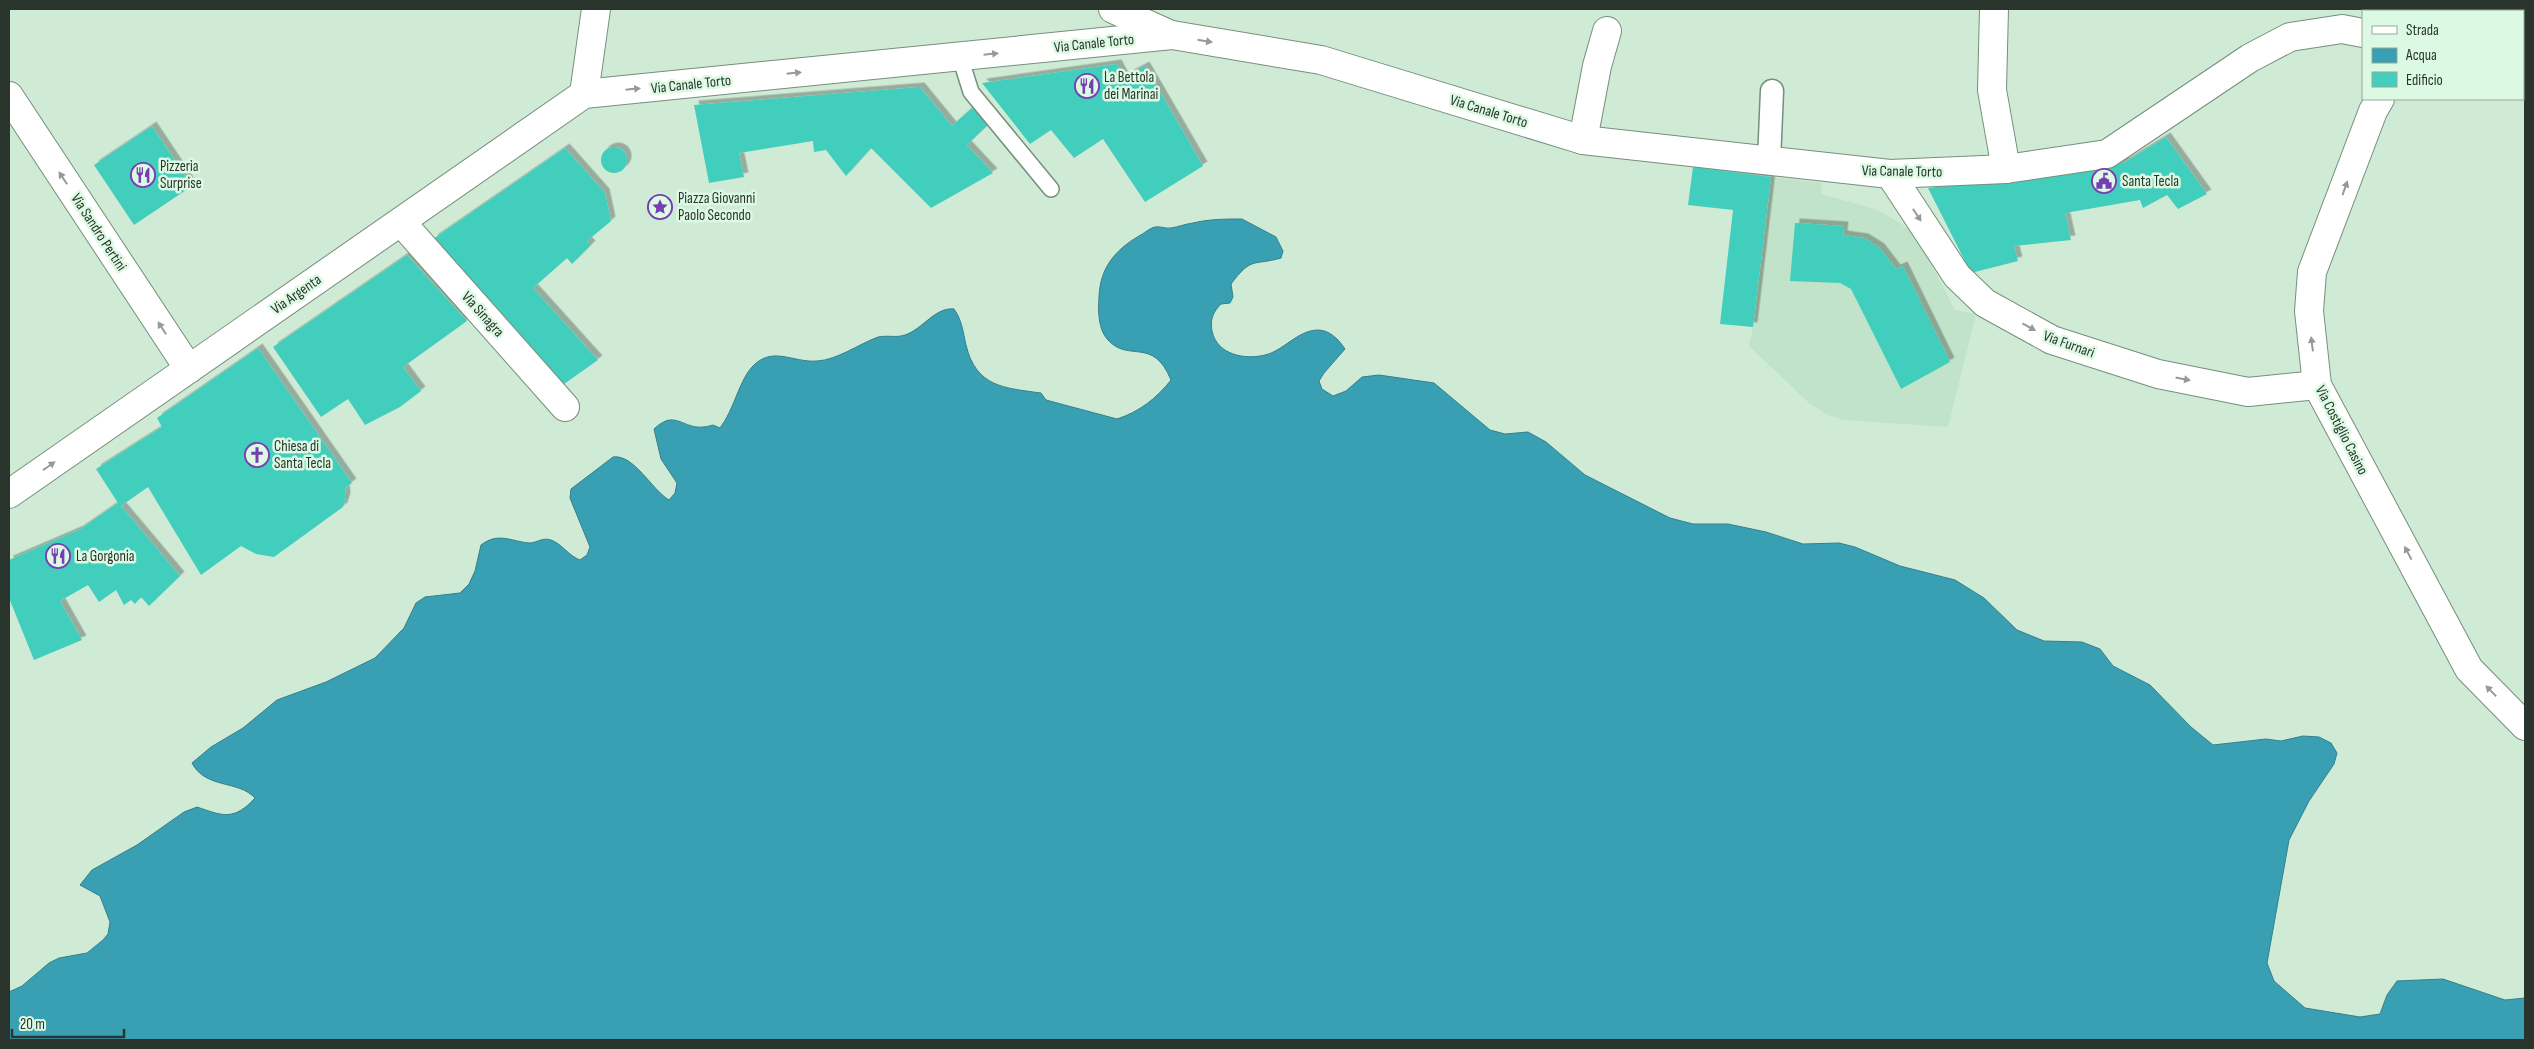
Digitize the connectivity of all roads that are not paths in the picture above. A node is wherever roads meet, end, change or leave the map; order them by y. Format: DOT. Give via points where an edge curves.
graph roads {
  1 [pos="596,9"];
  2 [pos="1113,9"];
  3 [pos="1994,9"];
  4 [pos="1607,31"];
  5 [pos="2362,33"];
  6 [pos="1172,36"];
  7 [pos="960,57"];
  8 [pos="1772,91"];
  9 [pos="584,94"];
  10 [pos="9,96"];
  11 [pos="2379,100"];
  12 [pos="1583,140"];
  13 [pos="1769,161"];
  14 [pos="2006,169"];
  15 [pos="1890,174"];
  16 [pos="1050,189"];
  17 [pos="401,222"];
  18 [pos="189,369"];
  19 [pos="2317,385"];
  20 [pos="565,407"];
  21 [pos="9,494"];
  22 [pos="2525,726"];
  1 -- 9 [label="street"];
  2 -- 6 [label="street"];
  3 -- 14 [label="street" via="1992,90"];
  4 -- 12 [label="street"];
  5 -- 14 [label="street, Via Canale Torto" via="2342,29 2290,37 2250,58 2107,154"];
  7 -- 6 [label="street, Via Canale Torto, one-way"];
  6 -- 12 [label="street, Via Canale Torto, one-way" via="1321,60"];
  9 -- 7 [label="street, Via Canale Torto, one-way"];
  7 -- 16 [label="lane" via="971,92"];
  8 -- 13 [label="street"];
  9 -- 17 [label="street, Via Argenta"];
  18 -- 10 [label="street, Via Sandro Pertini, one-way"];
  19 -- 11 [label="street, Via Costiglio Casino, one-way" via="2309,311 2312,272"];
  12 -- 13 [label="street, Via Canale Torto"];
  13 -- 15 [label="street, Via Canale Torto"];
  14 -- 15 [label="street, Via Canale Torto"];
  15 -- 19 [label="street, Via Furnari, one-way" via="1957,276 1985,303 2052,340 2158,374 2248,392"];
  17 -- 18 [label="street, Via Argenta"];
  17 -- 20 [label="street, Via Sinagra"];
  21 -- 18 [label="street, Via Argenta, one-way"];
  22 -- 19 [label="street, Via Costiglio Casino, one-way" via="2469,669"];
}
